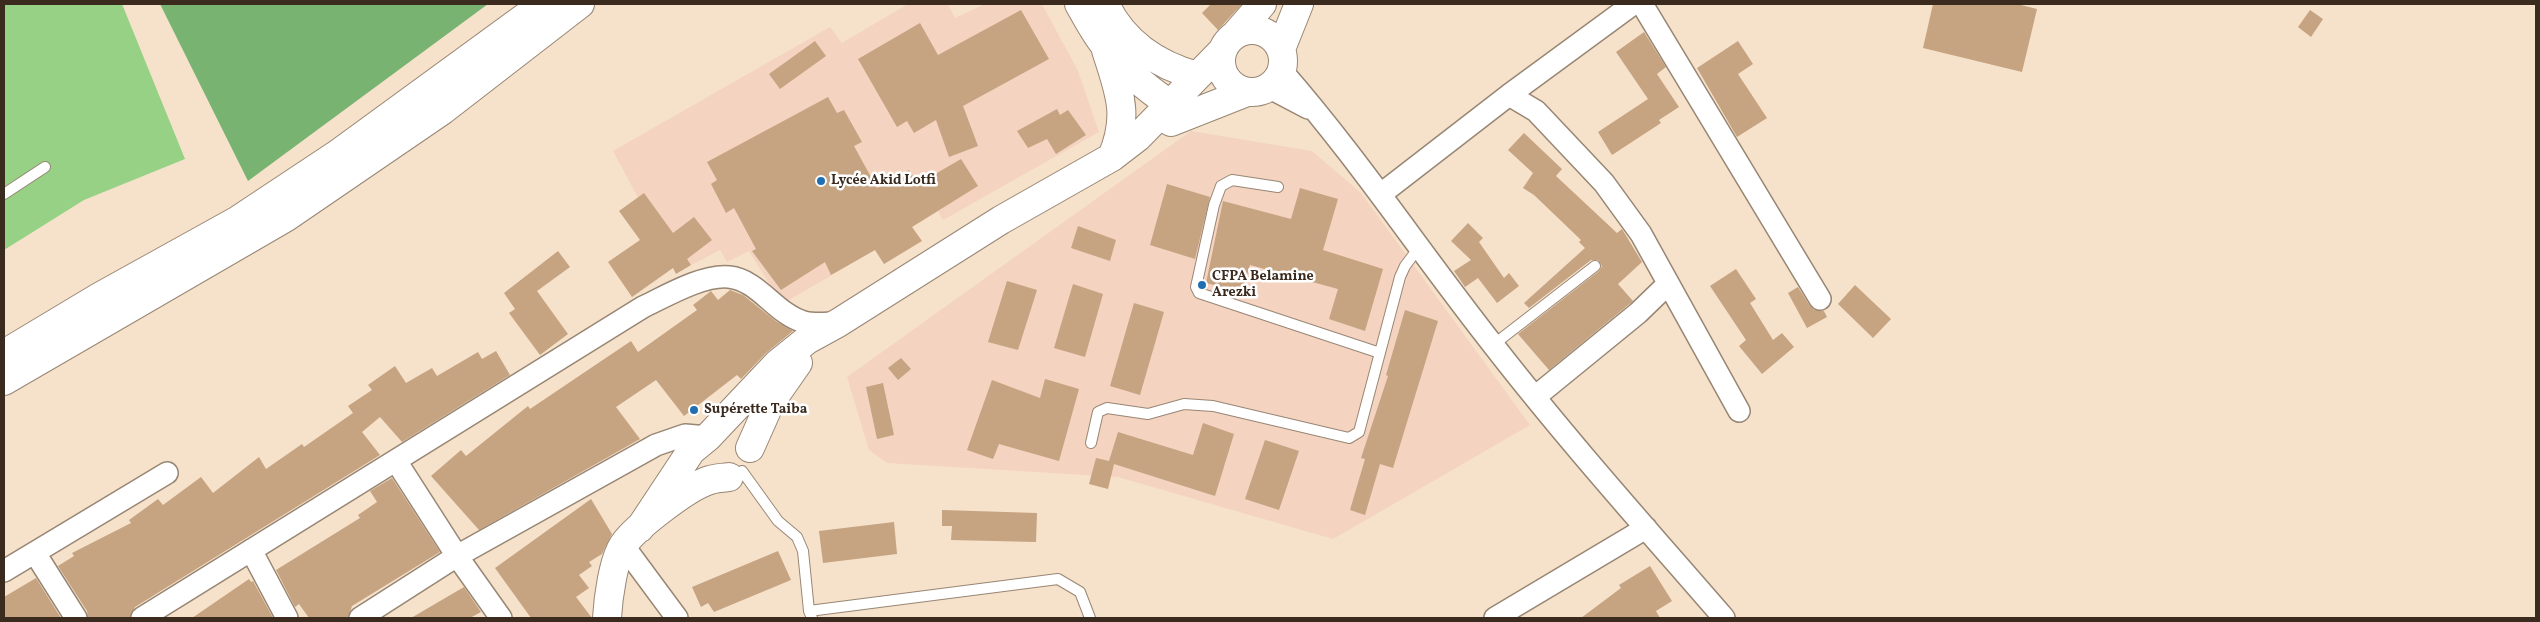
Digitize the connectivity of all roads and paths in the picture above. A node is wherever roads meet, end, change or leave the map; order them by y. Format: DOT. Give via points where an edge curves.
graph roads {
  1 [pos="543,4"];
  2 [pos="580,4"];
  3 [pos="1079,4"];
  4 [pos="1105,4"];
  5 [pos="1262,4"];
  6 [pos="1299,4"];
  7 [pos="1633,4"];
  8 [pos="1642,4"];
  9 [pos="1228,43"];
  10 [pos="1105,46"];
  11 [pos="1269,74"];
  12 [pos="1197,76"];
  13 [pos="1509,95"];
  14 [pos="1178,110"];
  15 [pos="1112,157"];
  16 [pos="45,167"];
  17 [pos="1278,187"];
  18 [pos="4,194"];
  19 [pos="1381,194"];
  20 [pos="1420,246"];
  21 [pos="1595,266"];
  22 [pos="1668,284"];
  23 [pos="1820,299"];
  24 [pos="838,323"];
  25 [pos="1493,345"];
  26 [pos="1380,353"];
  27 [pos="4,354"];
  28 [pos="4,382"];
  29 [pos="1535,397"];
  30 [pos="1738,411"];
  31 [pos="708,437"];
  32 [pos="1091,443"];
  33 [pos="396,460"];
  34 [pos="740,465"];
  35 [pos="167,473"];
  36 [pos="1646,528"];
  37 [pos="631,536"];
  38 [pos="251,550"];
  39 [pos="35,553"];
  40 [pos="456,556"];
  41 [pos="4,571"];
  42 [pos="810,614"];
  43 [pos="76,618"];
  44 [pos="142,618"];
  45 [pos="287,618"];
  46 [pos="360,618"];
  47 [pos="500,618"];
  48 [pos="607,618"];
  49 [pos="677,618"];
  50 [pos="1090,618"];
  51 [pos="1496,618"];
  52 [pos="1724,618"];
  1 -- 27 [label="main road" via="336,155 238,220"];
  2 -- 28 [label="main road" via="443,110 285,218"];
  3 -- 10 [label="main road"];
  4 -- 12 [label="main road" via="1123,32 1138,47 1167,66"];
  5 -- 9 [label="main road"];
  6 -- 11 [label="main road"];
  7 -- 13 [label="street"];
  8 -- 23 [label="street"];
  9 -- 11 [label="main road" via="1220,62 1228,82 1237,88"];
  9 -- 11 [label="main road" via="1245,30 1266,33 1275,40"];
  9 -- 12 [label="main road"];
  10 -- 14 [label="main road" via="1128,70"];
  10 -- 15 [label="main road" via="1123,118"];
  11 -- 14 [label="main road"];
  11 -- 19 [label="street" via="1321,116"];
  12 -- 14 [label="main road"];
  13 -- 19 [label="street"];
  13 -- 22 [label="street" via="1536,111 1604,183 1641,234"];
  14 -- 15 [label="main road"];
  15 -- 24 [label="main road" via="1001,220"];
  16 -- 18 [label="lane"];
  17 -- 26 [label="lane" via="1232,180 1221,186 1196,287 1200,293"];
  19 -- 20 [label="street"];
  20 -- 25 [label="street"];
  20 -- 26 [label="lane" via="1400,277"];
  21 -- 25 [label="lane"];
  22 -- 29 [label="street" via="1638,313"];
  22 -- 30 [label="street"];
  24 -- 31 [label="main road" via="807,340 777,364"];
  24 -- 33 [label="street" via="804,322 787,314 748,283 729,276 693,283 644,307"];
  24 -- 34 [label="main road" via="785,379"];
  25 -- 29 [label="street"];
  26 -- 32 [label="lane" via="1359,432 1349,438 1213,406 1184,404 1148,414 1107,408 1098,412"];
  29 -- 36 [label="street"];
  31 -- 34 [label="main road" via="702,451 707,467 713,473"];
  31 -- 34 [label="main road" via="716,431 733,429 747,440"];
  31 -- 37 [label="main road" via="691,451"];
  31 -- 40 [label="street" via="685,434 656,445"];
  33 -- 38 [label="street"];
  33 -- 40 [label="street"];
  34 -- 37 [label="main road" via="677,498"];
  34 -- 42 [label="lane" via="778,521 797,538 803,550"];
  35 -- 39 [label="street"];
  36 -- 51 [label="street"];
  36 -- 52 [label="street"];
  37 -- 48 [label="main road" via="615,569"];
  37 -- 49 [label="street"];
  38 -- 44 [label="street"];
  38 -- 45 [label="street"];
  39 -- 41 [label="street"];
  39 -- 43 [label="street"];
  40 -- 46 [label="street"];
  40 -- 47 [label="street"];
  42 -- 50 [label="lane" via="1058,579 1080,592"];
}
